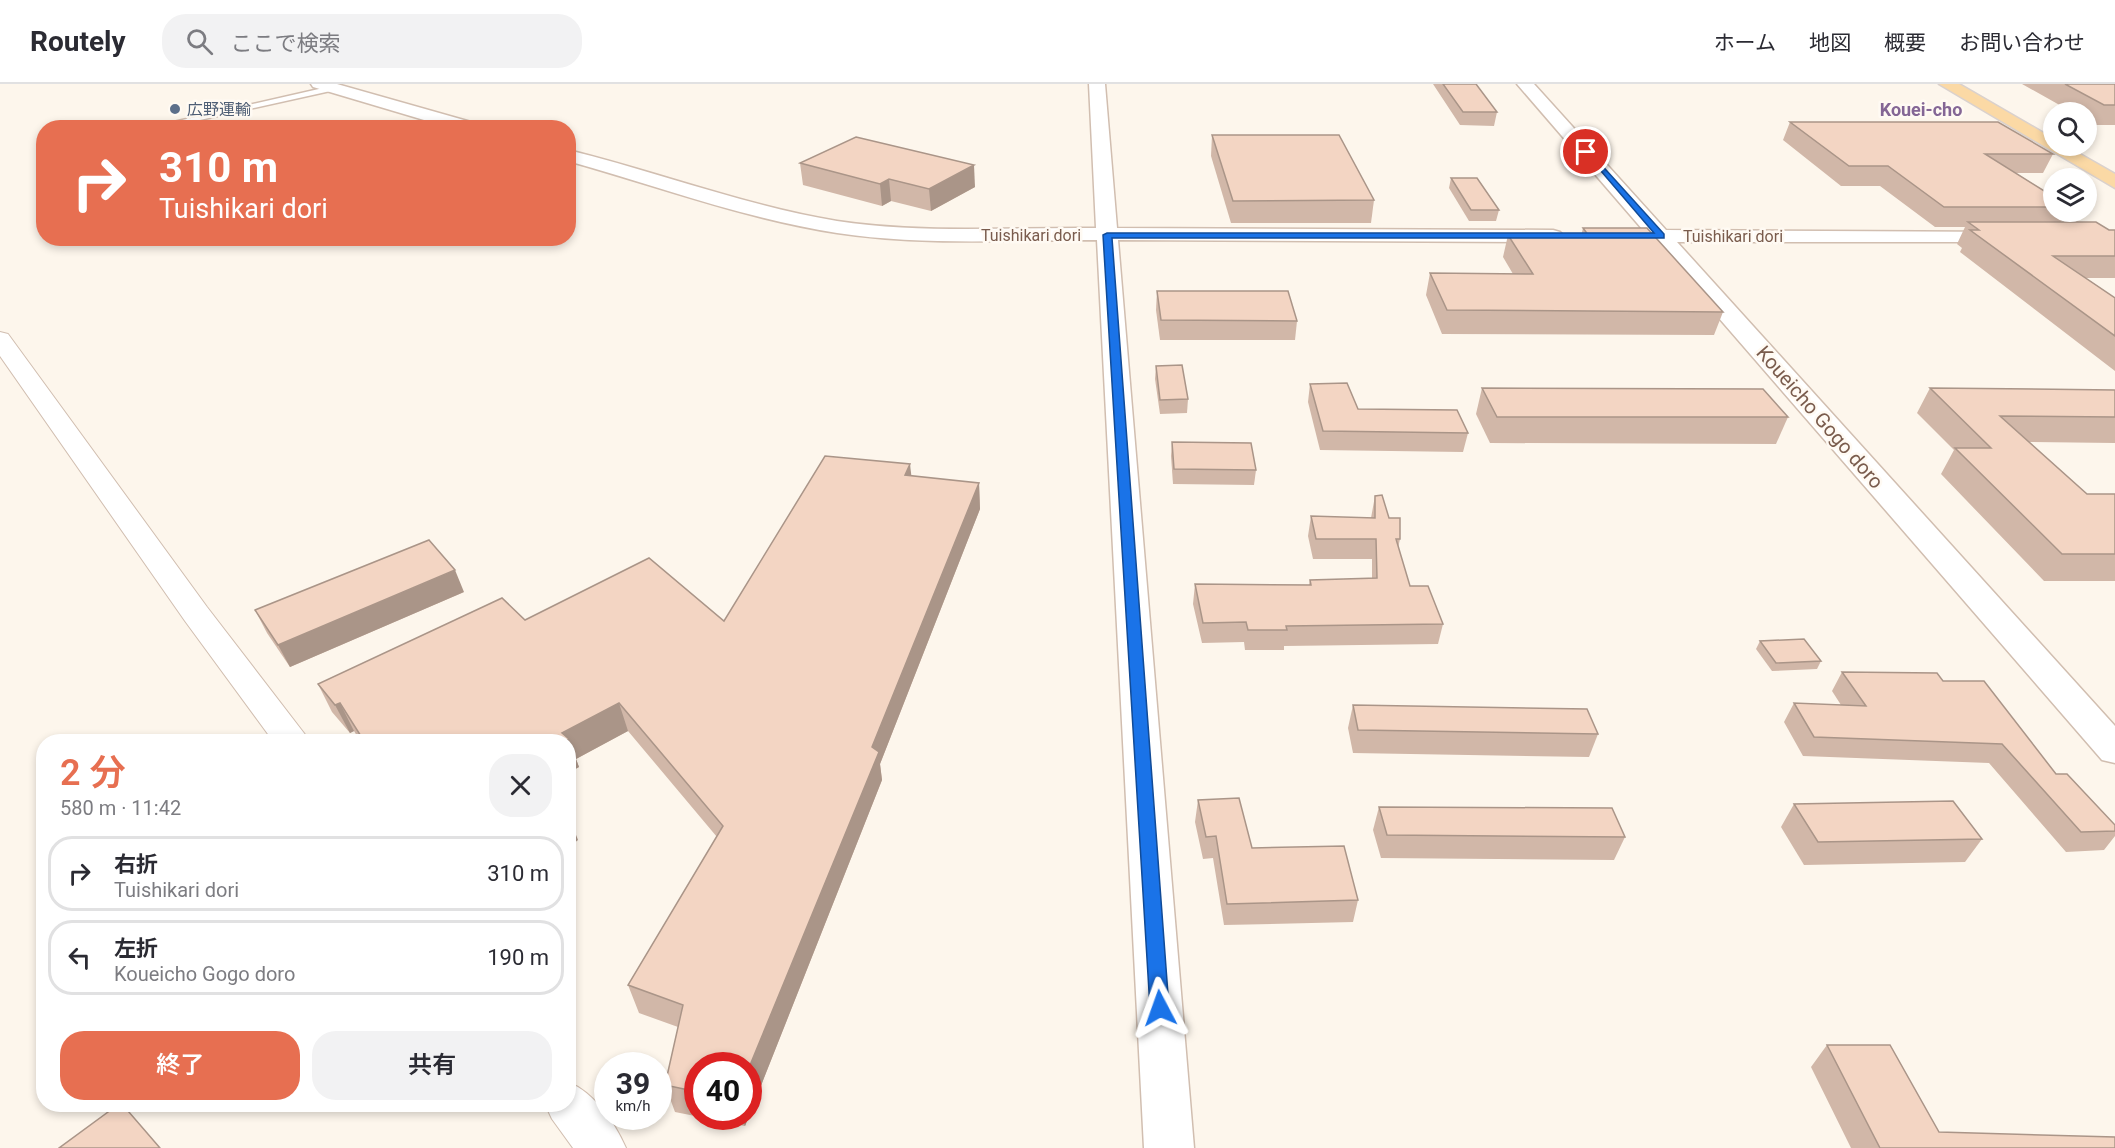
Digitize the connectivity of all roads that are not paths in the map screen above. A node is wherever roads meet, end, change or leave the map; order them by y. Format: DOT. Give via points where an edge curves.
graph roads {
  1 [pos="1097,84"];
  2 [pos="1525,84"];
  3 [pos="1947,84"];
  4 [pos="326,86"];
  5 [pos="184,120"];
  6 [pos="444,120"];
  7 [pos="576,157"];
  8 [pos="2115,182"];
  9 [pos="1107,235"];
  10 [pos="1661,236"];
  11 [pos="2031,236"];
  12 [pos="0,339"];
  13 [pos="287,734"];
  14 [pos="2115,750"];
  15 [pos="574,1112"];
  16 [pos="602,1148"];
  17 [pos="1169,1148"];
  1 -- 9 [label="street"];
  2 -- 10 [label="street, Koueicho Gogo doro"];
  3 -- 8 [label="main road"];
  4 -- 5 [label="lane"];
  4 -- 6 [label="street"];
  7 -- 9 [label="street, Tuishikari dori" via="782,216 838,227 939,235"];
  9 -- 10 [label="street, Tuishikari dori"];
  9 -- 17 [label="street"];
  10 -- 11 [label="street, Tuishikari dori"];
  10 -- 14 [label="street, Koueicho Gogo doro"];
  12 -- 13 [label="street"];
  15 -- 16 [label="street"];
}
